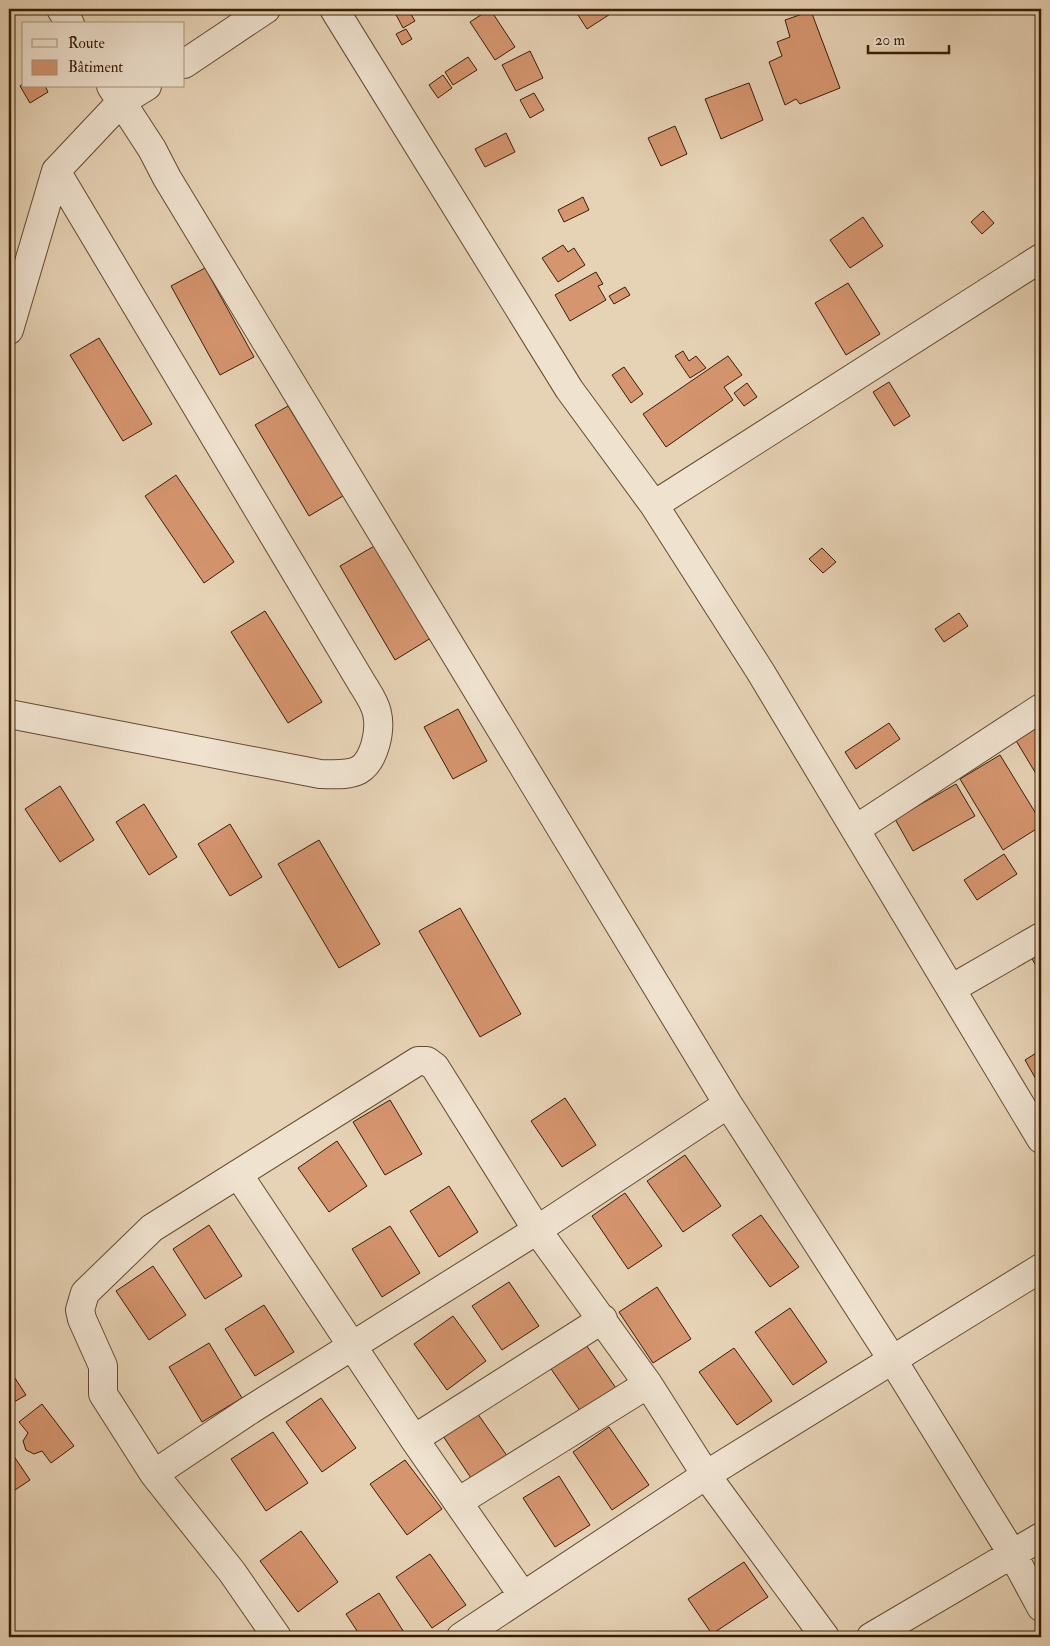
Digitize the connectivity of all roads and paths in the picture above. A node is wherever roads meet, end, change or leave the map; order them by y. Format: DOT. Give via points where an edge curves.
graph roads {
  1 [pos="61,9"];
  2 [pos="266,9"];
  3 [pos="344,12"];
  4 [pos="69,22"];
  5 [pos="185,63"];
  6 [pos="139,88"];
  7 [pos="116,94"];
  8 [pos="56,171"];
  9 [pos="1041,258"];
  10 [pos="9,330"];
  11 [pos="654,505"];
  12 [pos="1041,708"];
  13 [pos="9,714"];
  14 [pos="856,829"];
  15 [pos="1041,937"];
  16 [pos="951,989"];
  17 [pos="728,1104"];
  18 [pos="1041,1139"];
  19 [pos="238,1174"];
  20 [pos="537,1230"];
  21 [pos="1041,1268"];
  22 [pos="603,1320"];
  23 [pos="352,1346"];
  24 [pos="892,1359"];
  25 [pos="648,1384"];
  26 [pos="414,1439"];
  27 [pos="154,1474"];
  28 [pos="706,1475"];
  29 [pos="458,1502"];
  30 [pos="1041,1537"];
  31 [pos="1013,1555"];
  32 [pos="523,1596"];
  33 [pos="1041,1607"];
  34 [pos="277,1637"];
  35 [pos="461,1637"];
  36 [pos="825,1637"];
  37 [pos="871,1637"];
  1 -- 4 [label="street"];
  2 -- 5 [label="street"];
  3 -- 11 [label="street" via="569,390"];
  6 -- 7 [label="street"];
  7 -- 8 [label="street"];
  7 -- 17 [label="street"];
  8 -- 10 [label="street"];
  8 -- 13 [label="street" via="363,685 377,712 378,736 372,755 360,769 344,774 320,774"];
  9 -- 11 [label="street"];
  11 -- 14 [label="street" via="760,670"];
  12 -- 14 [label="street"];
  14 -- 16 [label="street"];
  15 -- 16 [label="street"];
  16 -- 18 [label="street"];
  17 -- 20 [label="street"];
  17 -- 24 [label="street"];
  19 -- 20 [label="street" via="418,1061 427,1061 435,1067"];
  19 -- 23 [label="street"];
  19 -- 27 [label="street" via="152,1228 85,1293 81,1303 82,1320 104,1366 103,1394"];
  20 -- 22 [label="street"];
  20 -- 23 [label="street"];
  21 -- 24 [label="street"];
  22 -- 25 [label="street"];
  22 -- 26 [label="street"];
  23 -- 26 [label="street"];
  23 -- 27 [label="street"];
  24 -- 28 [label="street"];
  24 -- 31 [label="street"];
  25 -- 28 [label="street"];
  25 -- 29 [label="street"];
  26 -- 29 [label="street"];
  27 -- 34 [label="street" via="232,1572"];
  28 -- 32 [label="street"];
  28 -- 36 [label="street"];
  29 -- 32 [label="street"];
  30 -- 31 [label="street"];
  31 -- 33 [label="street"];
  31 -- 37 [label="street"];
  32 -- 35 [label="street"];
}
